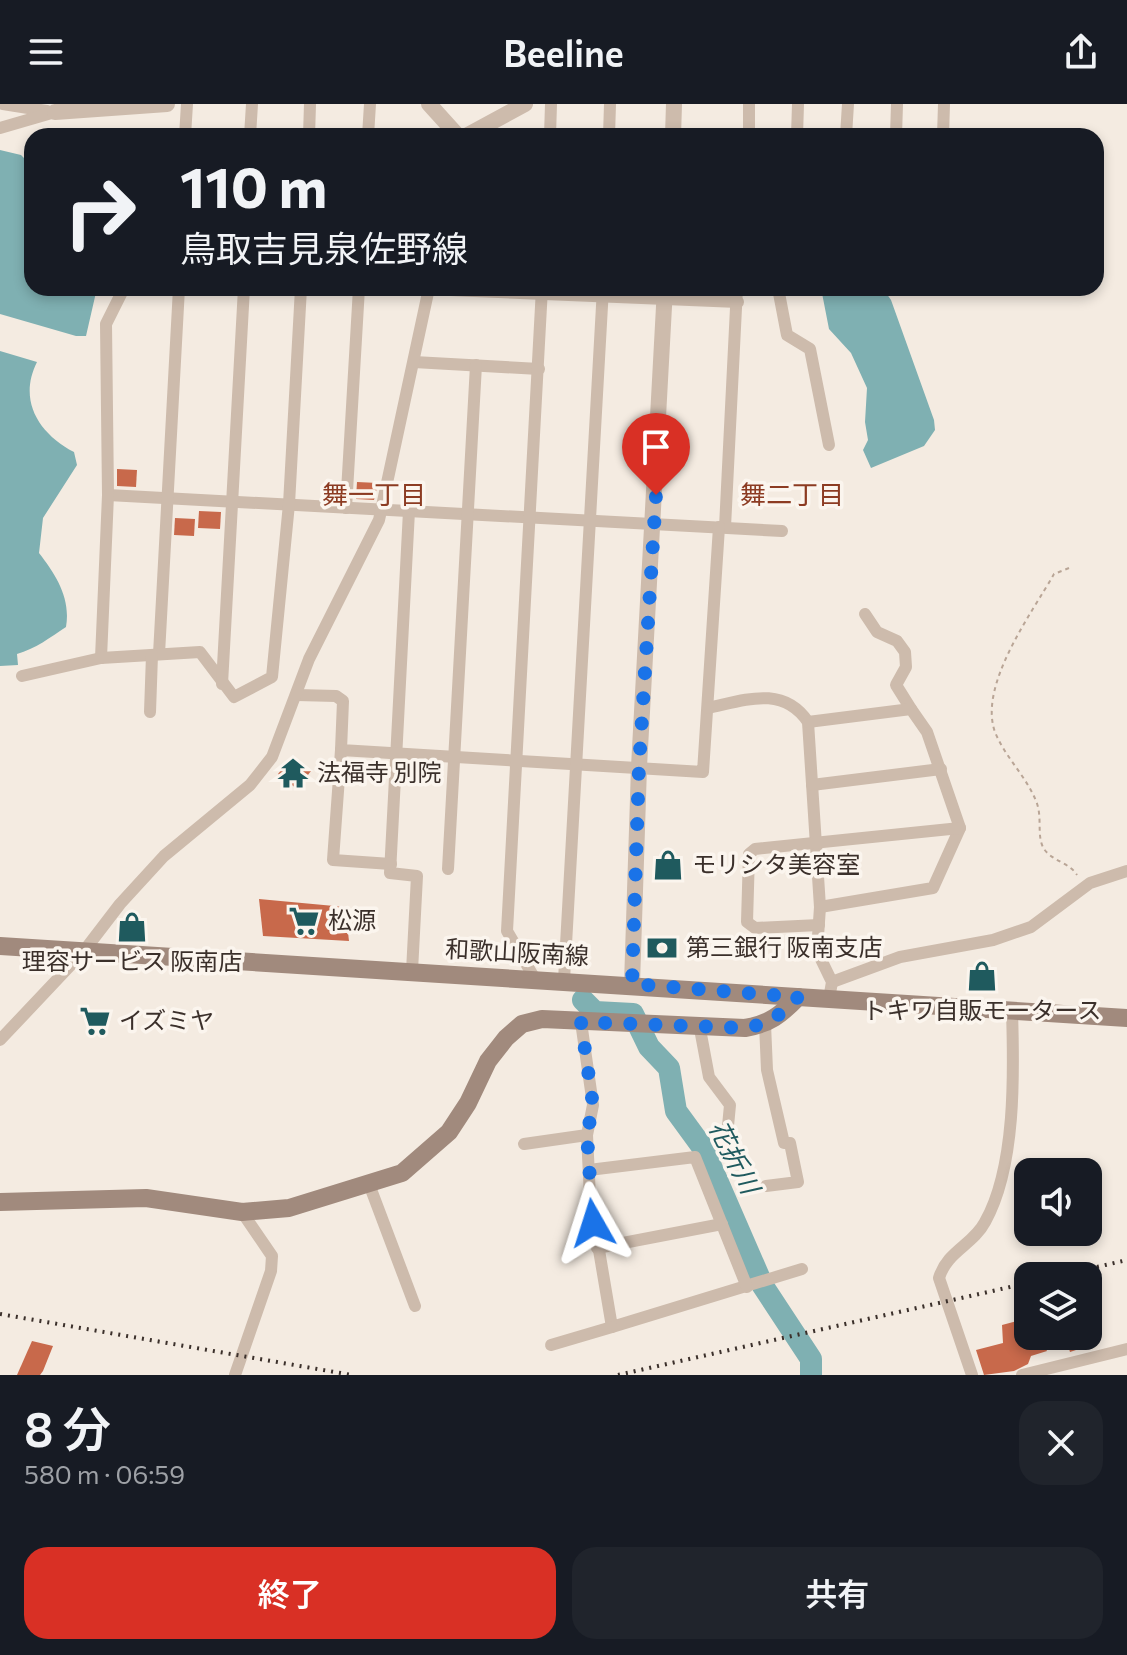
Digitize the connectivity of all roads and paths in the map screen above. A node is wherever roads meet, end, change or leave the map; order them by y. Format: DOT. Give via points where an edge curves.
graph roads {
  1 [pos="3,104"];
  2 [pos="165,104"];
  3 [pos="187,104"];
  4 [pos="252,104"];
  5 [pos="310,104"];
  6 [pos="370,104"];
  7 [pos="429,104"];
  8 [pos="525,104"];
  9 [pos="551,104"];
  10 [pos="610,104"];
  11 [pos="674,104"];
  12 [pos="749,104"];
  13 [pos="798,104"];
  14 [pos="848,104"];
  15 [pos="897,104"];
  16 [pos="944,104"];
  17 [pos="82,107"];
  18 [pos="55,112"];
  19 [pos="0,128"];
  20 [pos="186,128"];
  21 [pos="250,128"];
  22 [pos="309,128"];
  23 [pos="368,128"];
  24 [pos="451,128"];
  25 [pos="495,128"];
  26 [pos="550,128"];
  27 [pos="609,128"];
  28 [pos="673,128"];
  29 [pos="749,128"];
  30 [pos="797,128"];
  31 [pos="846,128"];
  32 [pos="896,128"];
  33 [pos="943,128"];
  34 [pos="120,296"];
  35 [pos="179,296"];
  36 [pos="243,296"];
  37 [pos="301,296"];
  38 [pos="359,296"];
  39 [pos="427,296"];
  40 [pos="542,296"];
  41 [pos="602,296"];
  42 [pos="665,296"];
  43 [pos="689,296"];
  44 [pos="738,296"];
  45 [pos="780,296"];
  46 [pos="738,302"];
  47 [pos="414,362"];
  48 [pos="476,365"];
  49 [pos="539,369"];
  50 [pos="829,445"];
  51 [pos="108,495"];
  52 [pos="169,498"];
  53 [pos="230,501"];
  54 [pos="289,504"];
  55 [pos="346,508"];
  56 [pos="383,509"];
  57 [pos="409,511"];
  58 [pos="468,514"];
  59 [pos="532,518"];
  60 [pos="589,520"];
  61 [pos="654,523"];
  62 [pos="722,527"];
  63 [pos="782,531"];
  64 [pos="1069,568"];
  65 [pos="865,614"];
  66 [pos="155,654"];
  67 [pos="101,658"];
  68 [pos="22,676"];
  69 [pos="222,684"];
  70 [pos="297,695"];
  71 [pos="708,708"];
  72 [pos="911,709"];
  73 [pos="150,712"];
  74 [pos="808,722"];
  75 [pos="341,750"];
  76 [pos="395,753"];
  77 [pos="454,756"];
  78 [pos="519,760"];
  79 [pos="575,764"];
  80 [pos="639,767"];
  81 [pos="941,769"];
  82 [pos="812,785"];
  83 [pos="960,828"];
  84 [pos="816,843"];
  85 [pos="391,864"];
  86 [pos="448,869"];
  87 [pos="1127,871"];
  88 [pos="1082,889"];
  89 [pos="820,907"];
  90 [pos="819,925"];
  91 [pos="0,946"];
  92 [pos="84,951"];
  93 [pos="412,971"];
  94 [pos="535,979"];
  95 [pos="564,980"];
  96 [pos="632,984"];
  97 [pos="831,990"];
  98 [pos="798,997"];
  99 [pos="1012,1011"];
  100 [pos="1127,1018"];
  101 [pos="581,1022"];
  102 [pos="765,1024"];
  103 [pos="700,1029"];
  104 [pos="0,1040"];
  105 [pos="728,1126"];
  106 [pos="587,1135"];
  107 [pos="524,1144"];
  108 [pos="589,1170"];
  109 [pos="369,1184"];
  110 [pos="766,1186"];
  111 [pos="0,1202"];
  112 [pos="242,1212"];
  113 [pos="722,1224"];
  114 [pos="597,1248"];
  115 [pos="802,1269"];
  116 [pos="747,1287"];
  117 [pos="415,1306"];
  118 [pos="612,1327"];
  119 [pos="551,1345"];
  120 [pos="1127,1349"];
  121 [pos="240,1374"];
  122 [pos="972,1375"];
  123 [pos="1022,1375"];
  1 -- 18 [label="street"];
  2 -- 17 [label="street"];
  3 -- 20 [label="street"];
  4 -- 21 [label="street"];
  5 -- 22 [label="street"];
  6 -- 23 [label="street"];
  7 -- 24 [label="street"];
  8 -- 25 [label="street"];
  9 -- 26 [label="street"];
  10 -- 27 [label="street"];
  11 -- 28 [label="street"];
  12 -- 29 [label="street"];
  13 -- 30 [label="street"];
  14 -- 31 [label="street"];
  15 -- 32 [label="street"];
  16 -- 33 [label="street"];
  17 -- 18 [label="street"];
  18 -- 19 [label="street"];
  34 -- 51 [label="street" via="106,324"];
  35 -- 52 [label="street"];
  36 -- 53 [label="street"];
  37 -- 54 [label="street"];
  38 -- 55 [label="street"];
  39 -- 47 [label="street"];
  40 -- 49 [label="street"];
  41 -- 60 [label="street"];
  42 -- 61 [label="street"];
  43 -- 46 [label="street"];
  44 -- 46 [label="street"];
  45 -- 50 [label="street" via="787,335 810,349"];
  46 -- 62 [label="street"];
  47 -- 48 [label="street"];
  47 -- 56 [label="street"];
  48 -- 49 [label="street"];
  48 -- 58 [label="street"];
  49 -- 59 [label="street"];
  51 -- 52 [label="street"];
  51 -- 67 [label="street"];
  52 -- 53 [label="street"];
  52 -- 66 [label="street"];
  53 -- 54 [label="street"];
  53 -- 69 [label="street"];
  54 -- 55 [label="street"];
  54 -- 69 [label="street" via="272,677 234,697"];
  55 -- 56 [label="street"];
  56 -- 57 [label="street"];
  56 -- 70 [label="street" via="309,659"];
  57 -- 58 [label="street"];
  57 -- 76 [label="street"];
  58 -- 59 [label="street"];
  58 -- 77 [label="street"];
  59 -- 60 [label="street"];
  59 -- 78 [label="street"];
  60 -- 61 [label="street"];
  60 -- 79 [label="street"];
  61 -- 62 [label="street"];
  61 -- 80 [label="street"];
  62 -- 63 [label="street"];
  62 -- 71 [label="street"];
  64 -- 88 [label="path" via="1054,574 1006,658 993,710 994,730 1038,804 1040,840 1046,852 1075,870"];
  65 -- 72 [label="street" via="877,632 897,641 905,652 906,667 896,685"];
  66 -- 67 [label="street"];
  66 -- 69 [label="street" via="200,652"];
  66 -- 73 [label="street"];
  67 -- 68 [label="street"];
  70 -- 75 [label="street" via="336,696 343,701"];
  70 -- 92 [label="street" via="280,742 250,785 164,856"];
  71 -- 74 [label="street" via="768,696 801,712"];
  71 -- 80 [label="street" via="703,772"];
  72 -- 74 [label="street"];
  72 -- 81 [label="street" via="927,732"];
  74 -- 82 [label="street"];
  75 -- 76 [label="street"];
  75 -- 85 [label="street" via="333,860"];
  76 -- 77 [label="street"];
  76 -- 85 [label="street"];
  77 -- 78 [label="street"];
  77 -- 86 [label="street"];
  78 -- 79 [label="street"];
  78 -- 94 [label="street" via="507,931"];
  79 -- 80 [label="street"];
  79 -- 95 [label="street"];
  80 -- 96 [label="street"];
  81 -- 82 [label="street"];
  81 -- 83 [label="street"];
  82 -- 84 [label="street"];
  83 -- 84 [label="street"];
  83 -- 89 [label="street" via="933,888"];
  84 -- 89 [label="street"];
  84 -- 90 [label="street" via="749,854 747,922 755,928"];
  85 -- 93 [label="street" via="390,873 417,876"];
  87 -- 88 [label="street"];
  88 -- 97 [label="street" via="1031,927 993,940 900,957"];
  89 -- 90 [label="street"];
  90 -- 97 [label="street" via="817,951"];
  91 -- 92 [label="main road, 和歌山阪南線"];
  92 -- 93 [label="main road, 和歌山阪南線"];
  92 -- 104 [label="street"];
  93 -- 94 [label="main road, 和歌山阪南線"];
  94 -- 95 [label="main road, 和歌山阪南線"];
  95 -- 96 [label="main road, 和歌山阪南線"];
  96 -- 98 [label="main road, 和歌山阪南線"];
  97 -- 98 [label="main road, 和歌山阪南線"];
  97 -- 99 [label="main road, 和歌山阪南線"];
  98 -- 102 [label="main road"];
  99 -- 100 [label="main road, 和歌山阪南線"];
  99 -- 122 [label="street" via="1015,1096 996,1196 984,1225 951,1254 939,1278"];
  101 -- 103 [label="main road"];
  101 -- 106 [label="street" via="593,1105"];
  101 -- 109 [label="main road" via="542,1019 522,1024 488,1061 449,1132 402,1173"];
  102 -- 103 [label="main road"];
  102 -- 110 [label="street" via="771,1094 798,1182"];
  103 -- 105 [label="street" via="709,1077 730,1105"];
  106 -- 107 [label="street"];
  106 -- 108 [label="street"];
  108 -- 113 [label="street" via="695,1157"];
  108 -- 114 [label="street"];
  109 -- 112 [label="main road" via="289,1208"];
  109 -- 117 [label="street"];
  111 -- 112 [label="main road" via="146,1198"];
  112 -- 121 [label="street" via="272,1256"];
  113 -- 114 [label="street"];
  113 -- 116 [label="street"];
  114 -- 118 [label="street"];
  115 -- 116 [label="street"];
  116 -- 118 [label="street"];
  118 -- 119 [label="street"];
  120 -- 123 [label="street"];
}
